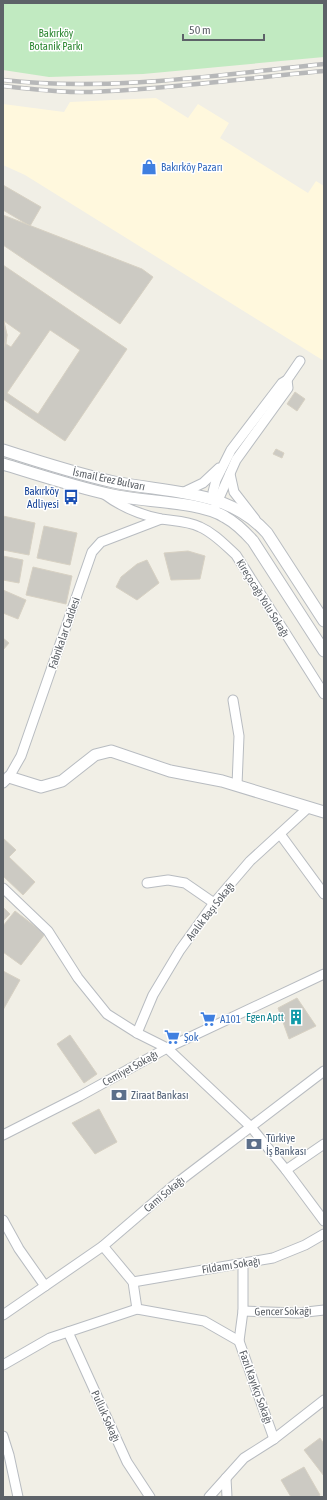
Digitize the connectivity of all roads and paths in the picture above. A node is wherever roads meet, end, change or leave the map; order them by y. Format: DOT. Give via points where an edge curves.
graph roads {
  1 [pos="300,361"];
  2 [pos="287,380"];
  3 [pos="3,450"];
  4 [pos="228,456"];
  5 [pos="3,464"];
  6 [pos="231,468"];
  7 [pos="103,493"];
  8 [pos="182,493"];
  9 [pos="217,501"];
  10 [pos="214,512"];
  11 [pos="161,519"];
  12 [pos="258,524"];
  13 [pos="324,621"];
  14 [pos="324,651"];
  15 [pos="324,694"];
  16 [pos="233,700"];
  17 [pos="5,778"];
  18 [pos="237,785"];
  19 [pos="308,807"];
  20 [pos="324,812"];
  21 [pos="280,834"];
  22 [pos="147,882"];
  23 [pos="3,888"];
  24 [pos="324,894"];
  25 [pos="214,903"];
  26 [pos="324,974"];
  27 [pos="136,1033"];
  28 [pos="167,1048"];
  29 [pos="324,1071"];
  30 [pos="251,1127"];
  31 [pos="3,1135"];
  32 [pos="324,1144"];
  33 [pos="286,1170"];
  34 [pos="3,1220"];
  35 [pos="324,1221"];
  36 [pos="324,1234"];
  37 [pos="103,1246"];
  38 [pos="244,1262"];
  39 [pos="133,1282"];
  40 [pos="45,1286"];
  41 [pos="137,1309"];
  42 [pos="324,1310"];
  43 [pos="243,1311"];
  44 [pos="3,1315"];
  45 [pos="68,1332"];
  46 [pos="239,1341"];
  47 [pos="3,1365"];
  48 [pos="324,1400"];
  49 [pos="3,1436"];
  50 [pos="274,1439"];
  51 [pos="226,1478"];
  52 [pos="18,1497"];
  53 [pos="150,1497"];
  54 [pos="209,1497"];
  55 [pos="227,1497"];
  1 -- 2 [label="street"];
  2 -- 4 [label="street" via="282,382"];
  2 -- 6 [label="street" via="288,388"];
  3 -- 8 [label="street, İsmail Erez Bulvarı" via="65,470 115,482"];
  4 -- 8 [label="street" via="208,480"];
  4 -- 9 [label="street" via="213,492"];
  5 -- 7 [label="street, İsmail Erez Bulvarı"];
  6 -- 9 [label="street"];
  6 -- 12 [label="street" via="234,492"];
  7 -- 10 [label="street, İsmail Erez Bulvarı"];
  7 -- 11 [label="street" via="126,507"];
  8 -- 9 [label="street, İsmail Erez Bulvarı"];
  9 -- 10 [label="street"];
  9 -- 12 [label="street, İsmail Erez Bulvarı" via="240,510"];
  10 -- 14 [label="street, İsmail Erez Bulvarı" via="240,527 253,541"];
  11 -- 15 [label="street, Kireçocağı Yolu Sokağı" via="173,519 200,526 236,555"];
  11 -- 17 [label="street, Fabrikalar Caddesi" via="101,542 92,552 21,756"];
  12 -- 13 [label="street, İsmail Erez Bulvarı" via="283,556"];
  16 -- 18 [label="street" via="239,736"];
  17 -- 18 [label="street" via="40,787 62,781 95,755 111,751 170,770"];
  18 -- 19 [label="street"];
  19 -- 20 [label="street"];
  19 -- 21 [label="street, Aralık Başı Sokağı"];
  21 -- 24 [label="street"];
  21 -- 25 [label="street, Aralık Başı Sokağı" via="250,861"];
  22 -- 25 [label="street" via="168,880 185,883"];
  23 -- 27 [label="street" via="48,931 78,978 107,1014"];
  25 -- 27 [label="street, Aralık Başı Sokağı" via="180,950 153,995"];
  26 -- 28 [label="street, Cemiyet Sokağı"];
  27 -- 28 [label="street"];
  28 -- 30 [label="street"];
  28 -- 31 [label="street, Cemiyet Sokağı"];
  29 -- 30 [label="street, Cami Sokağı"];
  30 -- 33 [label="street"];
  30 -- 37 [label="street, Cami Sokağı" via="173,1186"];
  32 -- 33 [label="street"];
  33 -- 35 [label="street"];
  34 -- 40 [label="street" via="19,1249"];
  36 -- 38 [label="street, Fildamı Sokağı" via="273,1258"];
  37 -- 39 [label="street"];
  37 -- 40 [label="street, Cami Sokağı"];
  38 -- 39 [label="street, Fildamı Sokağı"];
  38 -- 43 [label="street, Fazıl Kayıkçı Sokağı"];
  39 -- 41 [label="street"];
  40 -- 44 [label="street, Cami Sokağı"];
  41 -- 45 [label="street"];
  41 -- 46 [label="street" via="204,1321"];
  42 -- 43 [label="street, Gencer Sokağı" via="298,1313"];
  43 -- 46 [label="street, Fazıl Kayıkçı Sokağı"];
  45 -- 47 [label="street" via="50,1338"];
  45 -- 53 [label="street, Pulluk Sokağı" via="128,1462"];
  46 -- 50 [label="street, Fazıl Kayıkçı Sokağı"];
  48 -- 50 [label="street"];
  49 -- 52 [label="street"];
  50 -- 51 [label="street" via="244,1458"];
  51 -- 54 [label="street"];
  51 -- 55 [label="street"];
}
